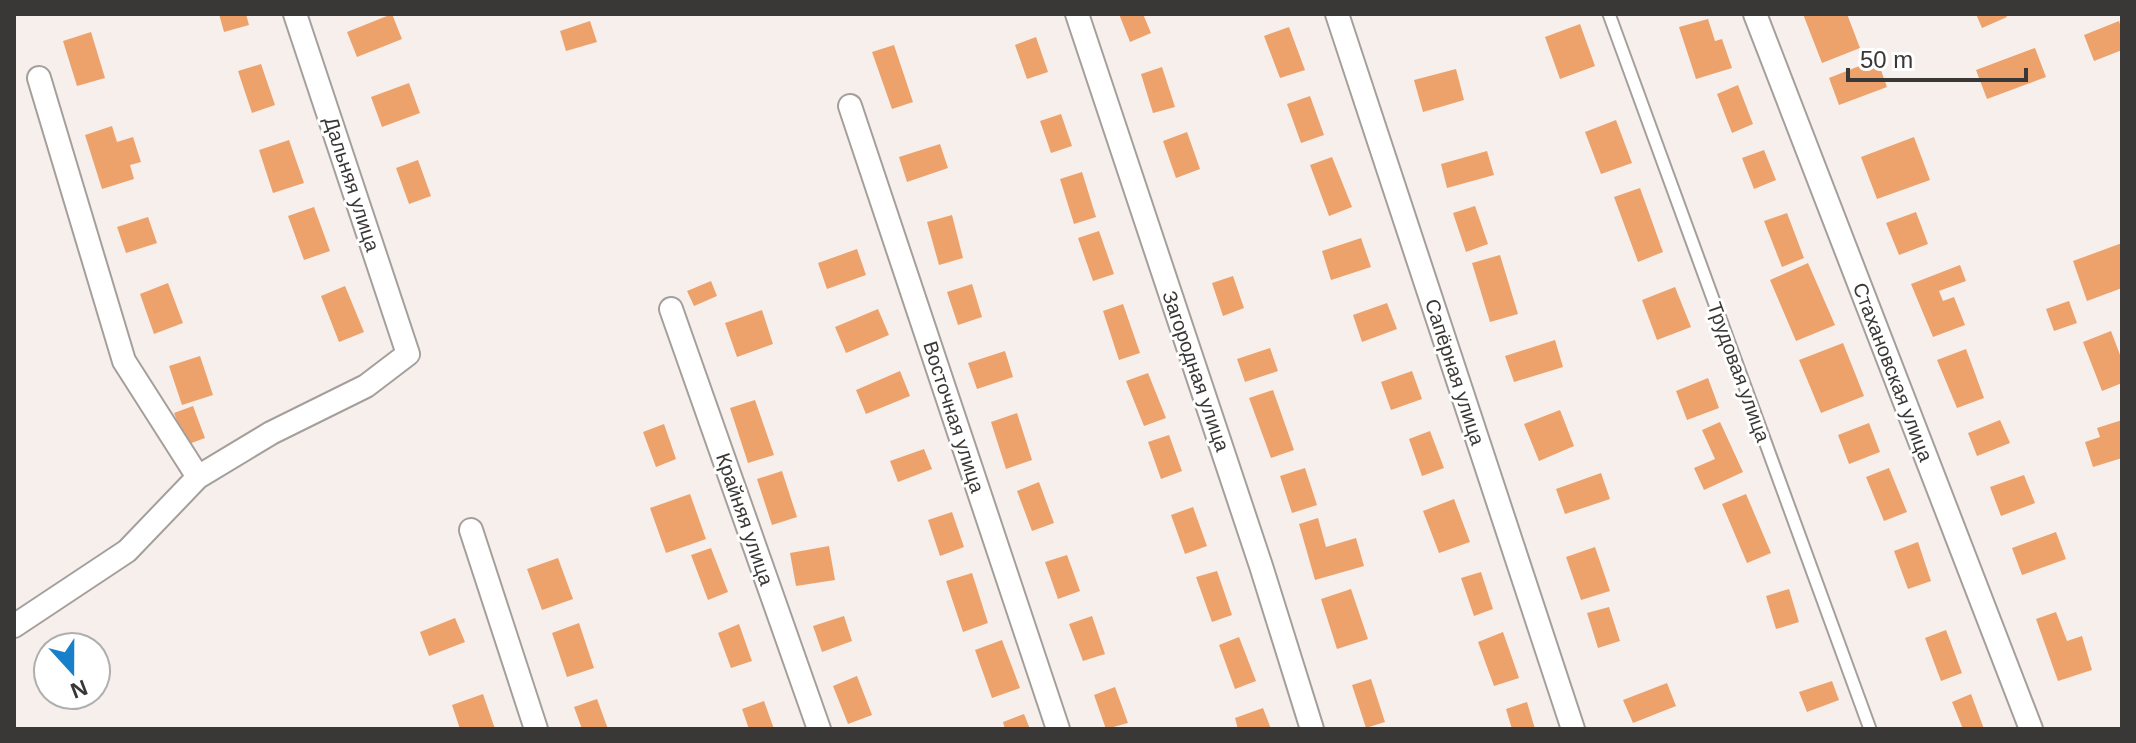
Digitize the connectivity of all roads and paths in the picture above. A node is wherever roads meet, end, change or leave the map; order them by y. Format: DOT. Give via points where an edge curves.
graph roads {
  1 [pos="295,14"];
  2 [pos="1077,14"];
  3 [pos="1337,14"];
  4 [pos="1609,14"];
  5 [pos="1755,14"];
  6 [pos="39,78"];
  7 [pos="850,106"];
  8 [pos="671,309"];
  9 [pos="198,477"];
  10 [pos="471,530"];
  11 [pos="14,626"];
  12 [pos="536,729"];
  13 [pos="819,729"];
  14 [pos="1058,729"];
  15 [pos="1312,729"];
  16 [pos="1573,729"];
  17 [pos="1870,729"];
  18 [pos="2031,729"];
  1 -- 9 [label="street, Дальняя улица" via="408,354 366,386"];
  2 -- 15 [label="street, Загородная улица"];
  3 -- 16 [label="street, Сапёрная улица"];
  4 -- 17 [label="lane, Трудовая улица"];
  5 -- 18 [label="street, Стахановская улица"];
  6 -- 9 [label="street" via="124,361"];
  7 -- 14 [label="street, Восточная улица"];
  8 -- 13 [label="street, Крайняя улица"];
  9 -- 11 [label="street" via="127,551"];
  10 -- 12 [label="street"];
}
